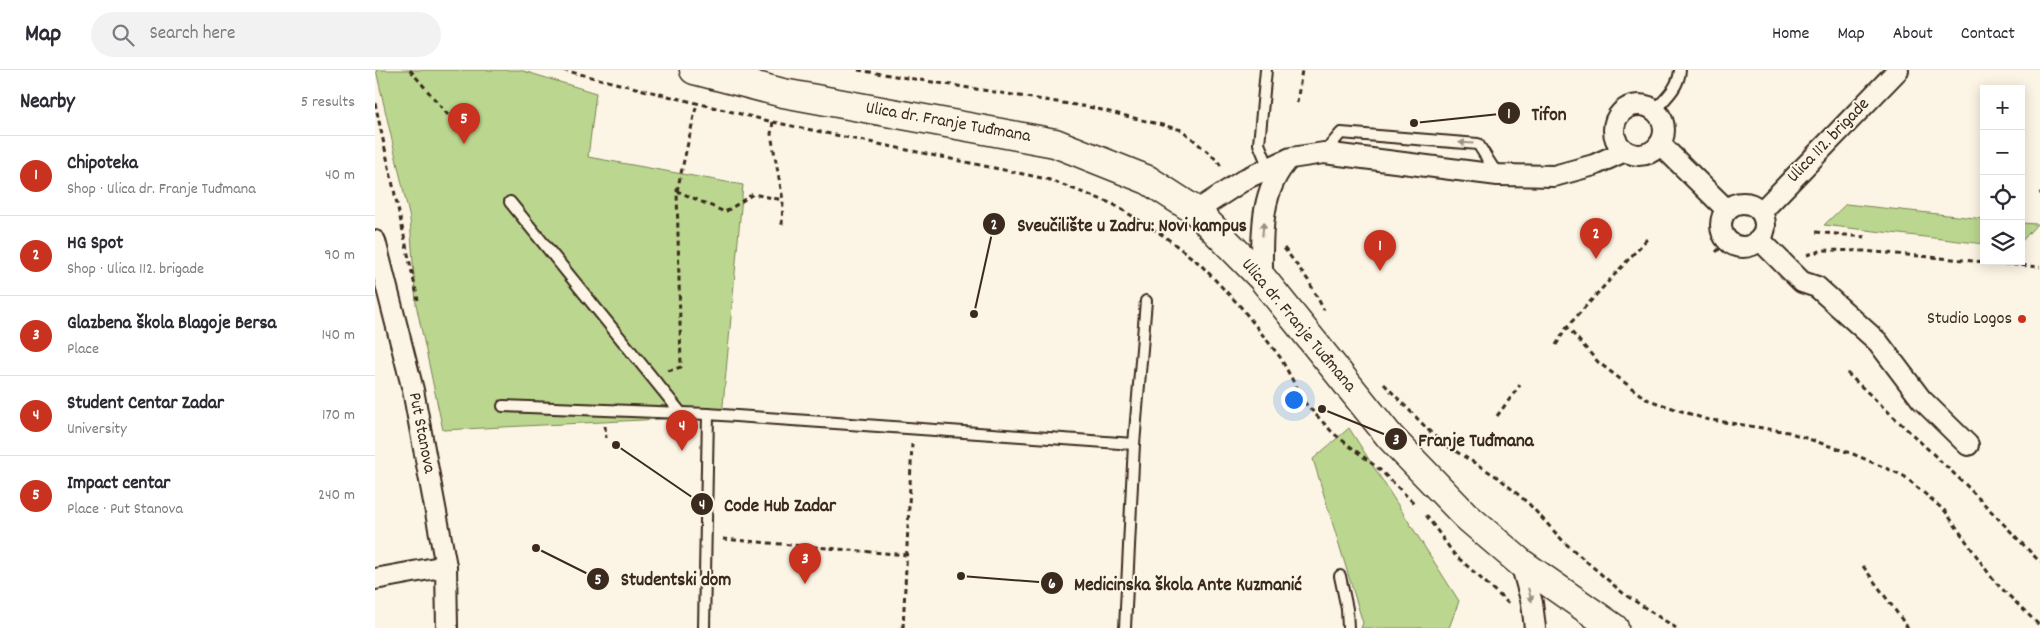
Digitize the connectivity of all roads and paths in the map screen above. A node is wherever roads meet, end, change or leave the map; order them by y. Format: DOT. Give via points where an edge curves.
graph roads {
  1 [pos="410,70"];
  2 [pos="563,70"];
  3 [pos="694,70"];
  4 [pos="858,70"];
  5 [pos="1266,70"];
  6 [pos="1302,70"];
  7 [pos="1680,70"];
  8 [pos="1898,70"];
  9 [pos="729,74"];
  10 [pos="375,103"];
  11 [pos="697,103"];
  12 [pos="1297,103"];
  13 [pos="1655,110"];
  14 [pos="453,121"];
  15 [pos="773,122"];
  16 [pos="1660,144"];
  17 [pos="1625,151"];
  18 [pos="1324,153"];
  19 [pos="1291,158"];
  20 [pos="1217,160"];
  21 [pos="1269,168"];
  22 [pos="1498,175"];
  23 [pos="677,191"];
  24 [pos="783,200"];
  25 [pos="510,202"];
  26 [pos="1727,210"];
  27 [pos="1196,211"];
  28 [pos="1761,212"];
  29 [pos="782,225"];
  30 [pos="1816,232"];
  31 [pos="1865,237"];
  32 [pos="1647,239"];
  33 [pos="1760,240"];
  34 [pos="375,241"];
  35 [pos="1281,242"];
  36 [pos="1806,256"];
  37 [pos="2040,267"];
  38 [pos="379,274"];
  39 [pos="1262,278"];
  40 [pos="418,300"];
  41 [pos="1146,301"];
  42 [pos="1328,318"];
  43 [pos="1567,327"];
  44 [pos="1556,345"];
  45 [pos="1847,373"];
  46 [pos="651,376"];
  47 [pos="1378,377"];
  48 [pos="1521,385"];
  49 [pos="503,406"];
  50 [pos="681,414"];
  51 [pos="708,414"];
  52 [pos="1497,416"];
  53 [pos="605,426"];
  54 [pos="913,428"];
  55 [pos="606,438"];
  56 [pos="1134,444"];
  57 [pos="1968,445"];
  58 [pos="1419,508"];
  59 [pos="1425,514"];
  60 [pos="705,538"];
  61 [pos="907,555"];
  62 [pos="2040,562"];
  63 [pos="1521,563"];
  64 [pos="446,566"];
  65 [pos="1863,566"];
  66 [pos="1340,576"];
  67 [pos="375,579"];
  68 [pos="1511,606"];
  69 [pos="2040,626"];
  70 [pos="447,628"];
  71 [pos="704,628"];
  72 [pos="903,628"];
  73 [pos="1125,628"];
  74 [pos="1348,628"];
  75 [pos="1535,628"];
  76 [pos="1613,628"];
  77 [pos="1675,628"];
  78 [pos="1908,628"];
  1 -- 14 [label="path"];
  2 -- 11 [label="path"];
  3 -- 9 [label="main road, Ulica dr. Franje Tuđmana"];
  4 -- 20 [label="path" via="1094,108 1182,130"];
  5 -- 21 [label="lane" via="1259,144"];
  6 -- 12 [label="path"];
  7 -- 13 [label="lane" via="1679,80"];
  8 -- 28 [label="street, Ulica 112. brigade"];
  9 -- 27 [label="main road, Ulica dr. Franje Tuđmana" via="783,93 1055,143 1148,180"];
  10 -- 40 [label="path"];
  11 -- 15 [label="path"];
  11 -- 23 [label="path"];
  13 -- 16 [label="street" via="1664,122 1664,137"];
  13 -- 17 [label="street" via="1635,105 1617,117 1614,132"];
  15 -- 24 [label="path" via="771,134"];
  15 -- 58 [label="path" via="1047,179 1113,204 1164,236 1200,264 1240,306 1280,357 1311,409 1333,433 1379,469"];
  16 -- 17 [label="street" via="1648,154"];
  16 -- 26 [label="street"];
  17 -- 22 [label="street" via="1594,165 1554,176"];
  18 -- 19 [label="street"];
  18 -- 22 [label="street"];
  22 -- 18 [label="lane, one-way" via="1478,144 1341,133"];
  19 -- 21 [label="street"];
  39 -- 19 [label="street, one-way" via="1262,230 1271,189 1282,167"];
  21 -- 27 [label="street" via="1247,178"];
  23 -- 24 [label="path" via="725,212 753,194"];
  23 -- 46 [label="path" via="681,367"];
  24 -- 29 [label="path"];
  25 -- 46 [label="lane"];
  26 -- 28 [label="street" via="1740,203 1755,206"];
  26 -- 33 [label="street" via="1721,222 1721,246 1747,247"];
  27 -- 39 [label="main road, Ulica dr. Franje Tuđmana"];
  28 -- 33 [label="street" via="1765,226"];
  30 -- 31 [label="path"];
  32 -- 43 [label="path"];
  33 -- 57 [label="street" via="1802,282 1817,287 1878,342 1921,399"];
  34 -- 38 [label="street, Put Stanova"];
  35 -- 42 [label="path" via="1308,280"];
  36 -- 37 [label="path" via="1823,250 1864,251"];
  38 -- 64 [label="street, Put Stanova" via="413,390"];
  39 -- 63 [label="main road, Ulica dr. Franje Tuđmana" via="1390,437 1466,516"];
  41 -- 56 [label="lane"];
  43 -- 44 [label="path"];
  43 -- 69 [label="path" via="1598,362 1646,399 1705,419 1788,432 1904,476 1945,511 1994,581"];
  45 -- 62 [label="path" via="1965,484"];
  46 -- 50 [label="lane"];
  47 -- 77 [label="path" via="1439,441 1499,478 1529,504 1563,542 1617,588"];
  48 -- 52 [label="path"];
  49 -- 50 [label="lane"];
  50 -- 51 [label="lane"];
  51 -- 54 [label="lane"];
  51 -- 60 [label="lane"];
  53 -- 55 [label="path"];
  54 -- 56 [label="lane"];
  54 -- 61 [label="path"];
  56 -- 73 [label="lane"];
  59 -- 68 [label="path" via="1454,554"];
  60 -- 61 [label="path"];
  60 -- 71 [label="lane"];
  61 -- 72 [label="path"];
  63 -- 75 [label="street, one-way"];
  63 -- 76 [label="main road, Ulica dr. Franje Tuđmana"];
  64 -- 67 [label="street"];
  64 -- 70 [label="street, Put Stanova"];
  65 -- 78 [label="path"];
  66 -- 74 [label="lane"];
}
